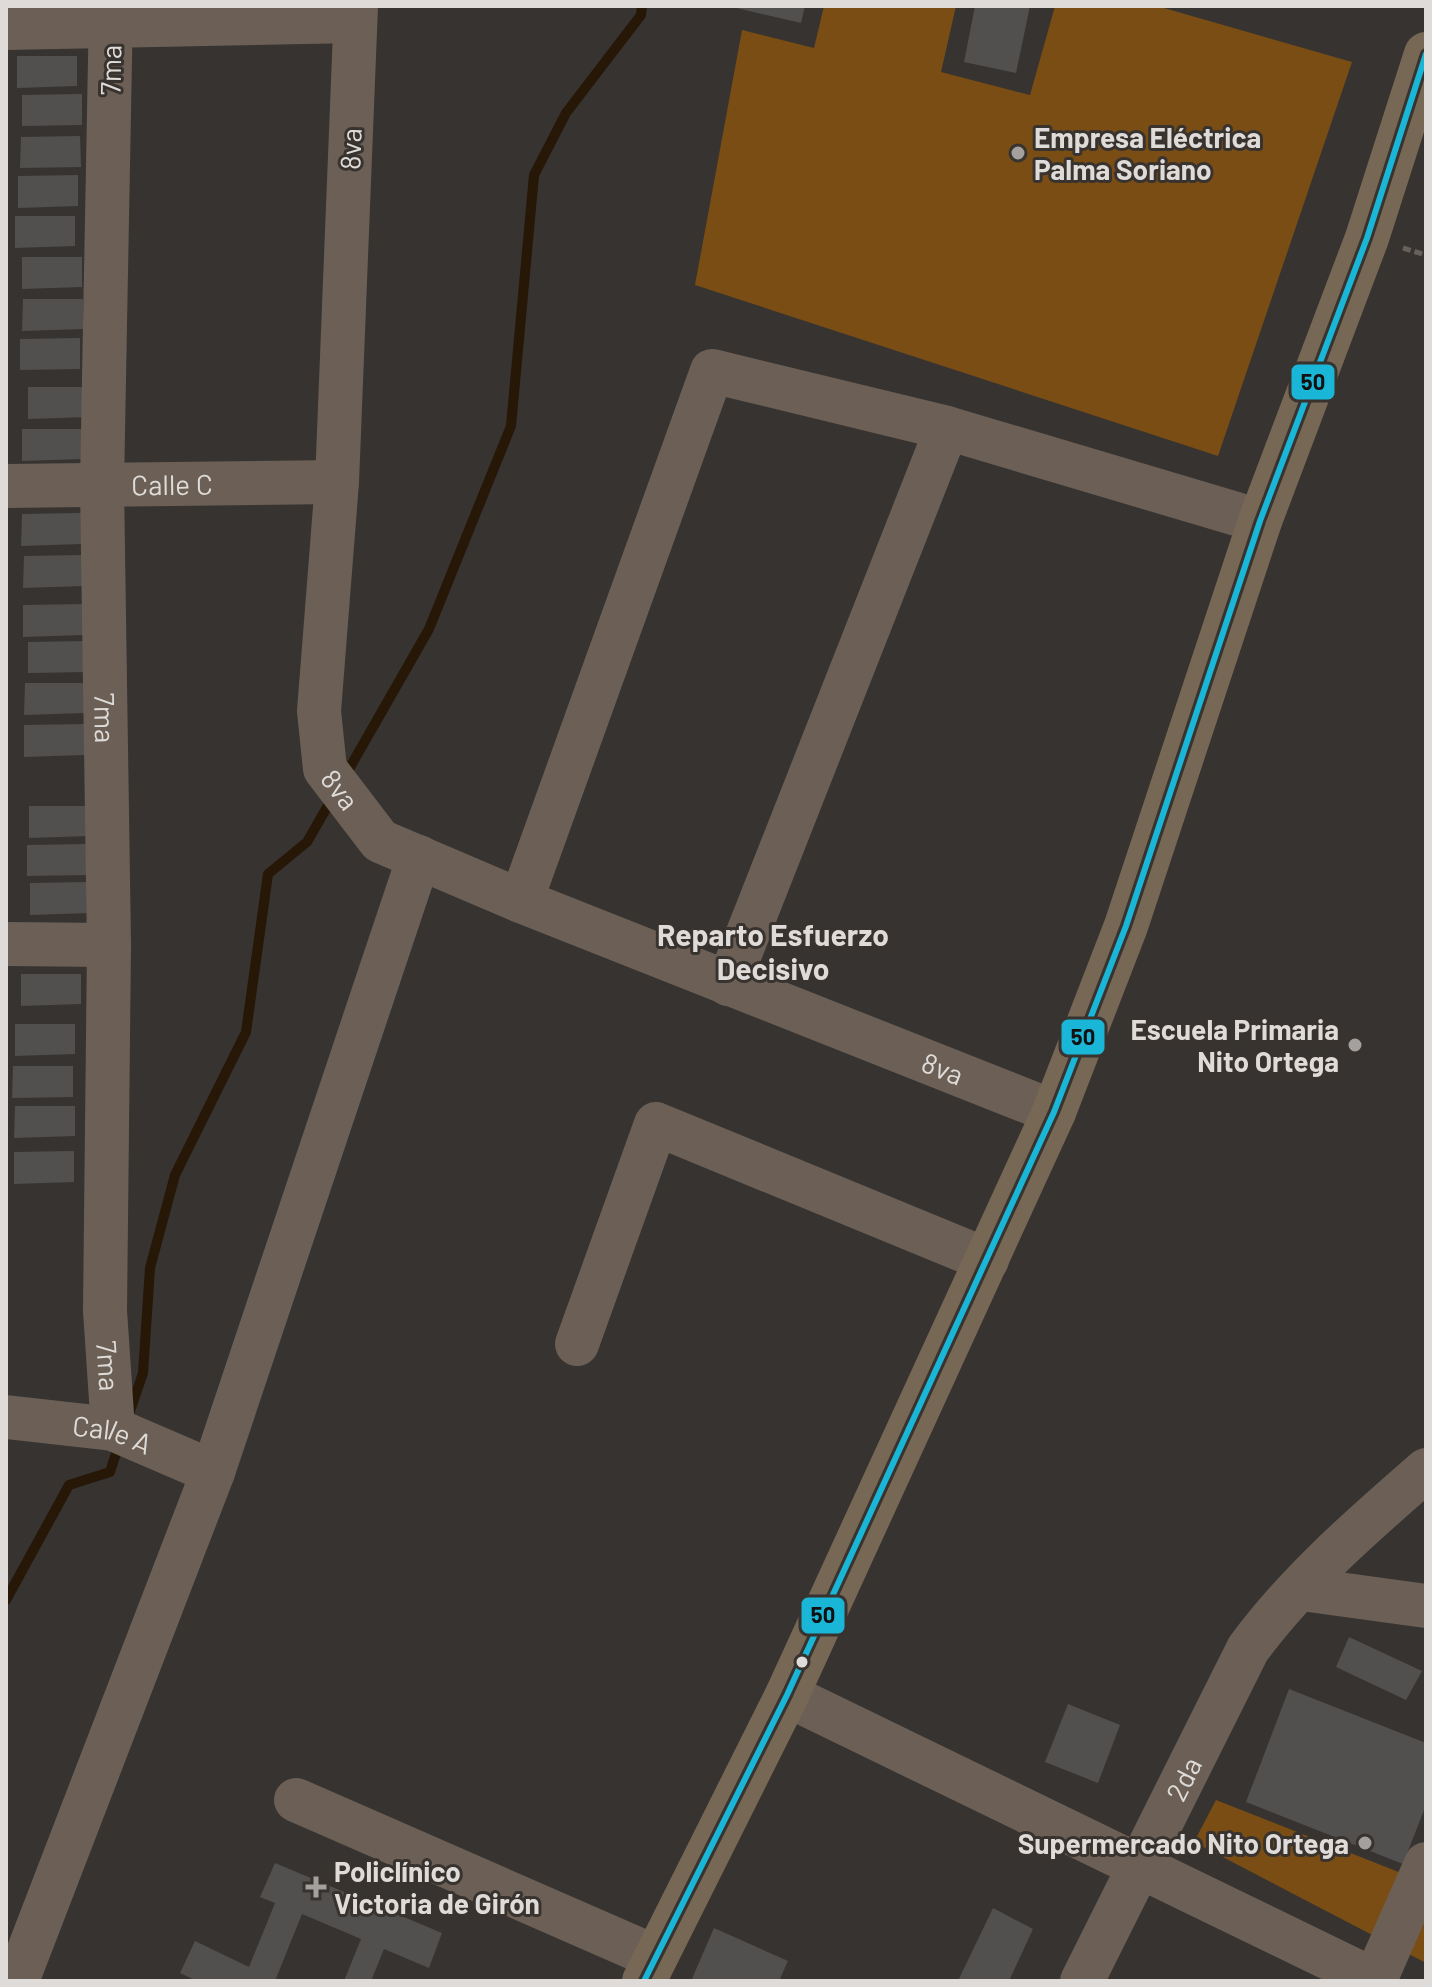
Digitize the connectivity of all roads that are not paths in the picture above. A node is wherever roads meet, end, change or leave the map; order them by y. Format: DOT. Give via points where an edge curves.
graph roads {
  1 [pos="355,14"];
  2 [pos="111,16"];
  3 [pos="6,28"];
  4 [pos="1426,54"];
  5 [pos="947,428"];
  6 [pos="337,482"];
  7 [pos="102,485"];
  8 [pos="6,486"];
  9 [pos="1260,521"];
  10 [pos="419,857"];
  11 [pos="521,901"];
  12 [pos="6,944"];
  13 [pos="109,945"];
  14 [pos="728,984"];
  15 [pos="1054,1112"];
  16 [pos="987,1260"];
  17 [pos="577,1344"];
  18 [pos="6,1417"];
  19 [pos="122,1433"];
  20 [pos="1426,1470"];
  21 [pos="213,1472"];
  22 [pos="1302,1589"];
  23 [pos="1426,1606"];
  24 [pos="787,1695"];
  25 [pos="296,1800"];
  26 [pos="1140,1864"];
  27 [pos="1426,1864"];
  28 [pos="649,1969"];
  29 [pos="6,1976"];
  30 [pos="15,1981"];
  31 [pos="1082,1981"];
  32 [pos="1376,1981"];
  1 -- 2 [label="street"];
  1 -- 6 [label="street, 8va"];
  2 -- 3 [label="street"];
  2 -- 7 [label="street, 7ma"];
  4 -- 9 [label="main road" via="1367,238"];
  5 -- 9 [label="street"];
  5 -- 11 [label="street" via="712,371"];
  5 -- 14 [label="street"];
  6 -- 7 [label="street, Calle C"];
  6 -- 10 [label="street, 8va" via="319,711 325,769 380,841"];
  7 -- 8 [label="street, Calle C"];
  7 -- 13 [label="street, 7ma"];
  9 -- 15 [label="main road" via="1126,926"];
  10 -- 11 [label="street, 8va"];
  10 -- 21 [label="street"];
  11 -- 14 [label="street, 8va"];
  12 -- 13 [label="street"];
  13 -- 19 [label="street, 7ma" via="105,1311"];
  14 -- 15 [label="street, 8va"];
  15 -- 16 [label="main road"];
  16 -- 17 [label="street" via="656,1124"];
  16 -- 24 [label="main road"];
  18 -- 19 [label="street, Calle A"];
  19 -- 21 [label="street, Calle A"];
  20 -- 22 [label="street, 2da" via="1346,1539"];
  21 -- 30 [label="street"];
  22 -- 23 [label="street"];
  22 -- 26 [label="street, 2da" via="1248,1649"];
  24 -- 26 [label="street"];
  24 -- 28 [label="main road"];
  25 -- 28 [label="street"];
  26 -- 31 [label="street, 2da"];
  26 -- 32 [label="street"];
  27 -- 32 [label="street"];
  29 -- 30 [label="street"];
}
